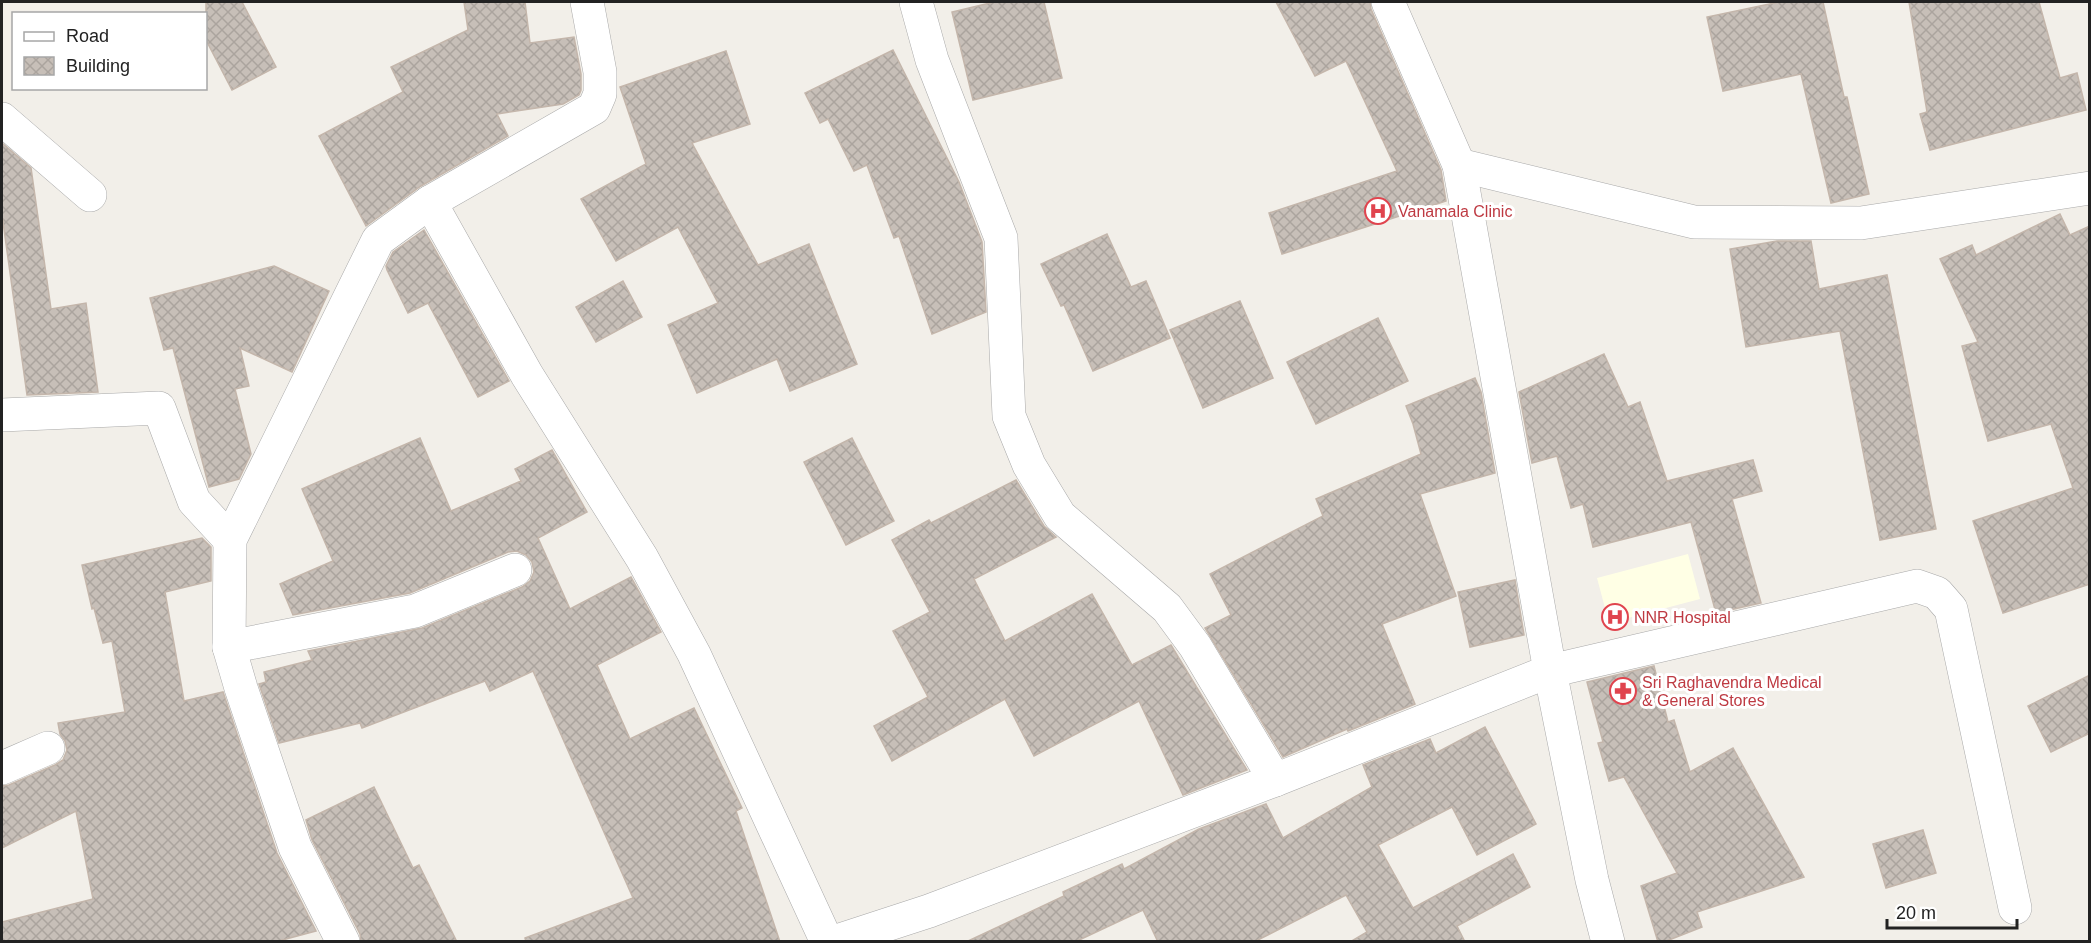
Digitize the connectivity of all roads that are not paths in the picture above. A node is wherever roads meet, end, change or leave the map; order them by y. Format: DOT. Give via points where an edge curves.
graph roads {
  1 [pos="587,2"];
  2 [pos="916,2"];
  3 [pos="1388,2"];
  4 [pos="2,119"];
  5 [pos="1458,165"];
  6 [pos="2090,188"];
  7 [pos="90,195"];
  8 [pos="430,202"];
  9 [pos="2,415"];
  10 [pos="230,540"];
  11 [pos="515,570"];
  12 [pos="230,647"];
  13 [pos="1550,671"];
  14 [pos="48,748"];
  15 [pos="2,768"];
  16 [pos="1275,780"];
  17 [pos="2015,908"];
  18 [pos="343,942"];
  19 [pos="827,942"];
  20 [pos="834,942"];
  21 [pos="1608,942"];
  1 -- 8 [label="street" via="600,72 600,94 594,108"];
  2 -- 16 [label="street" via="932,60 1001,238 1009,416 1029,465 1060,516 1167,608 1195,646"];
  3 -- 5 [label="street"];
  4 -- 7 [label="street"];
  5 -- 6 [label="street" via="1694,222 1861,223"];
  5 -- 13 [label="street"];
  8 -- 10 [label="street" via="378,240"];
  8 -- 19 [label="street" via="527,375 642,558 694,654"];
  9 -- 10 [label="street" via="159,408 194,501"];
  10 -- 12 [label="street"];
  11 -- 12 [label="street" via="415,611"];
  12 -- 18 [label="street" via="295,848"];
  13 -- 16 [label="street"];
  13 -- 17 [label="street" via="1917,586 1937,593 1951,609"];
  13 -- 21 [label="street"];
  14 -- 15 [label="street"];
  16 -- 20 [label="street" via="929,911"];
}
